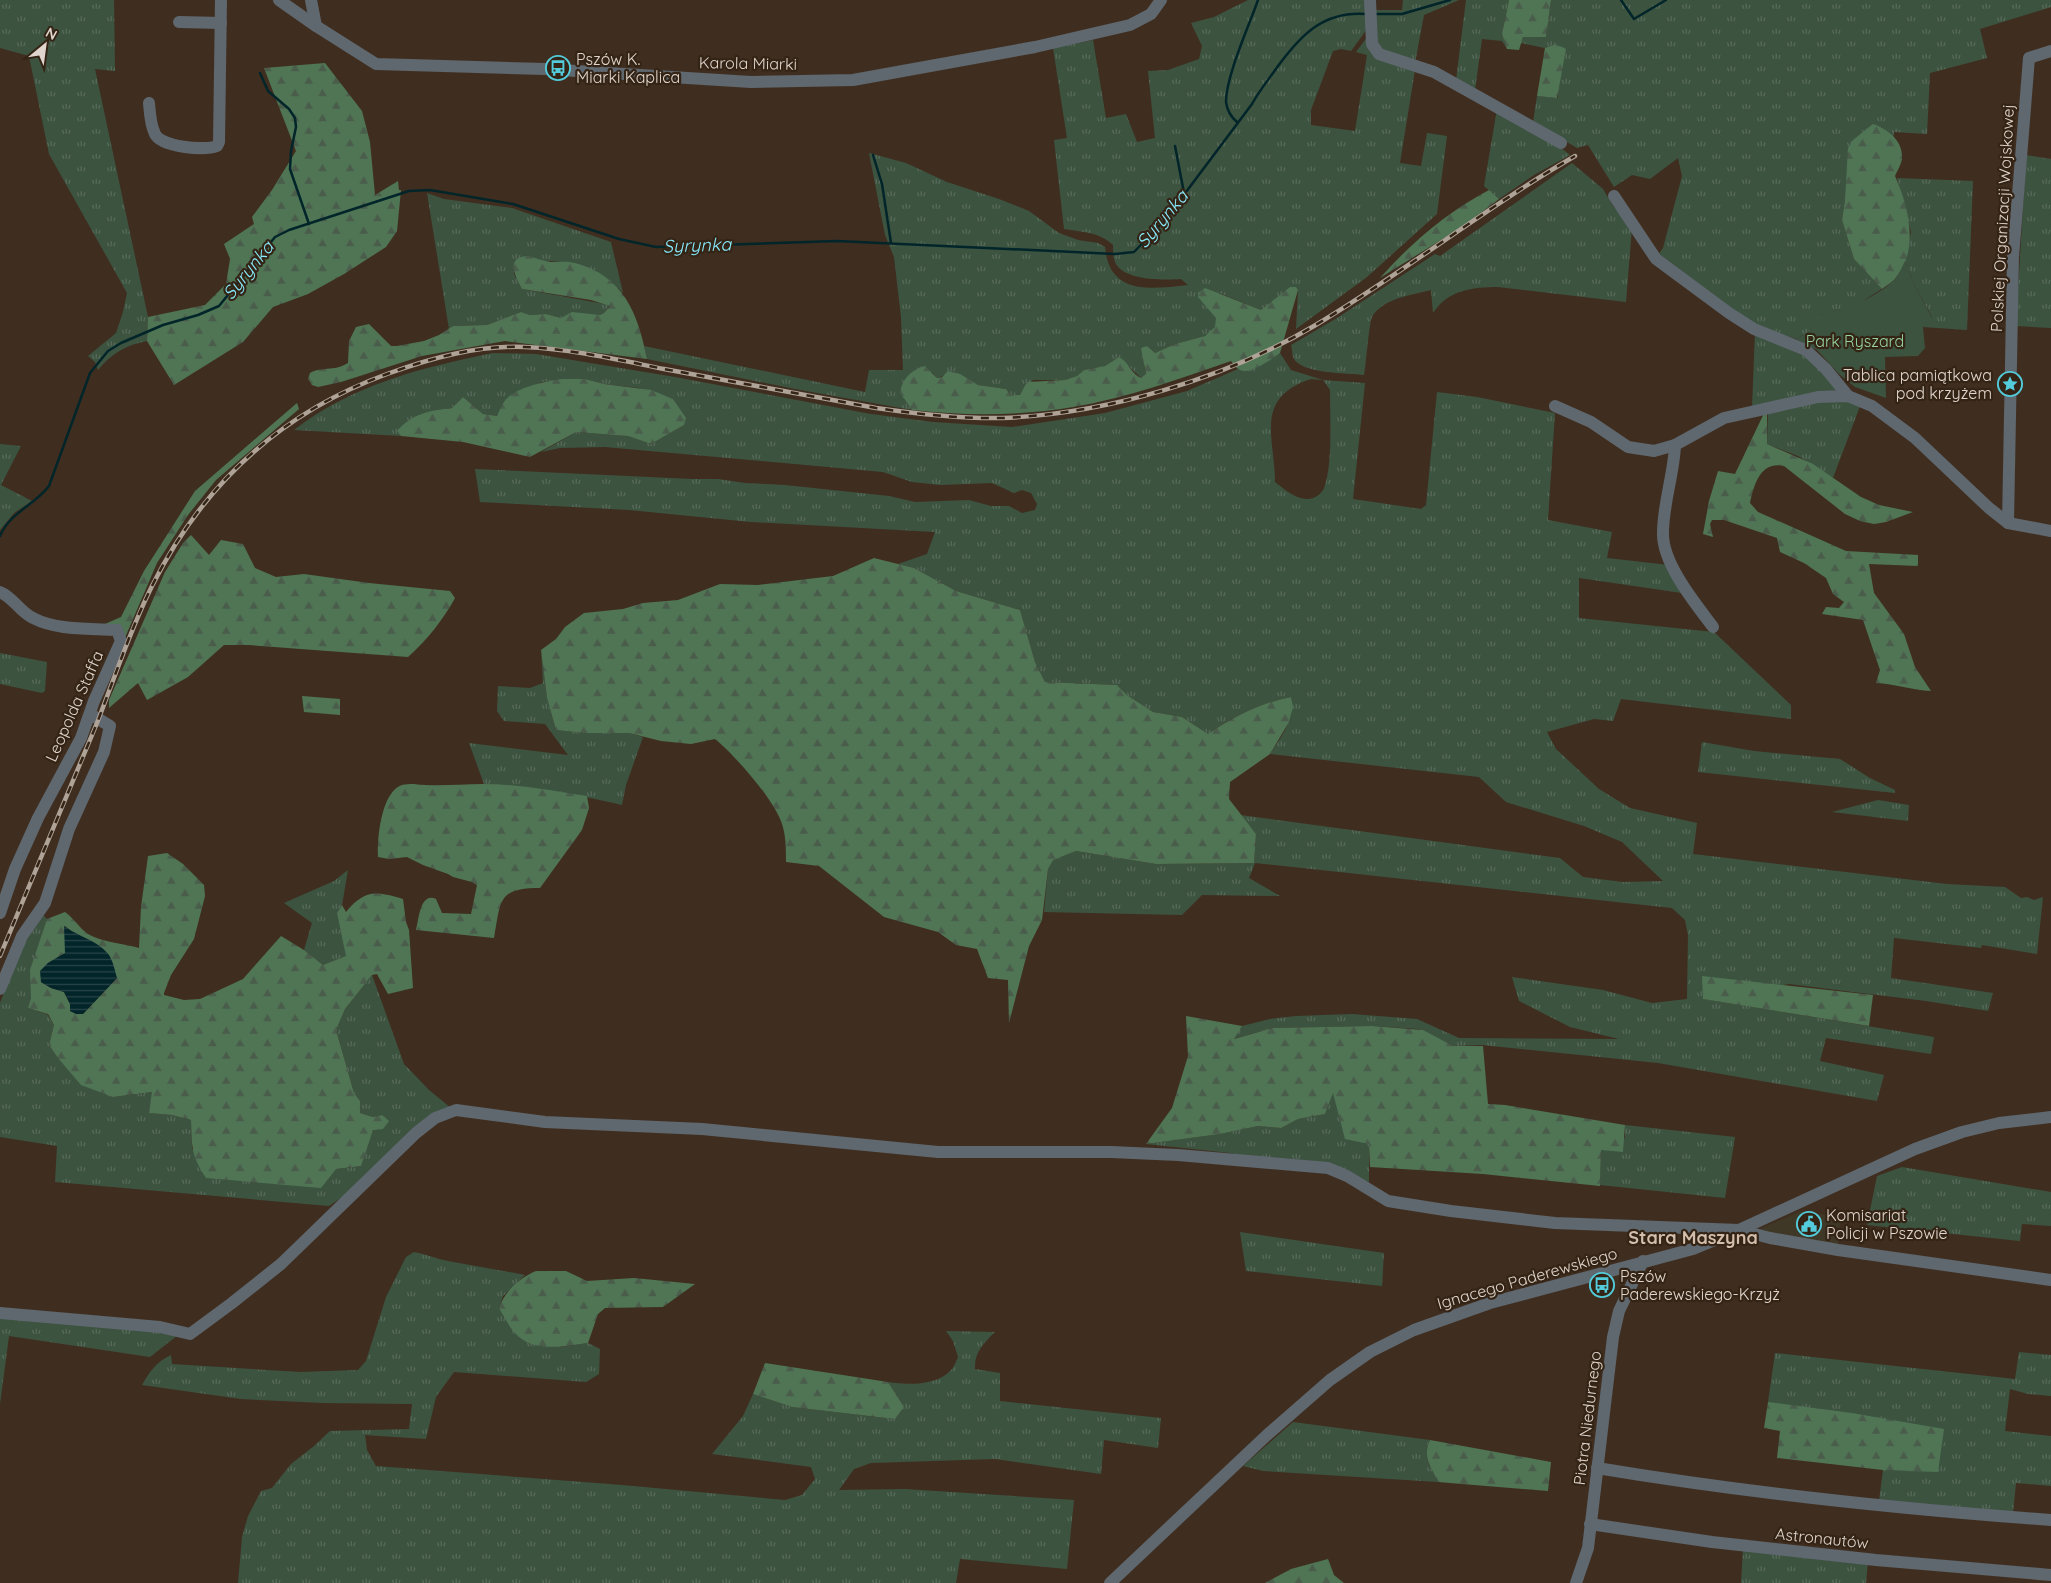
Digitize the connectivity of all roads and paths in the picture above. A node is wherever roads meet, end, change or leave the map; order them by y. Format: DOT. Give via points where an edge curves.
graph roads {
  1 [pos="221,0"];
  2 [pos="279,0"];
  3 [pos="311,0"];
  4 [pos="1161,0"];
  5 [pos="1371,10"];
  6 [pos="179,22"];
  7 [pos="220,22"];
  8 [pos="316,26"];
  9 [pos="2051,51"];
  10 [pos="149,103"];
  11 [pos="1561,143"];
  12 [pos="1614,196"];
  13 [pos="1848,396"];
  14 [pos="1555,406"];
  15 [pos="1676,445"];
  16 [pos="2008,523"];
  17 [pos="2051,531"];
  18 [pos="0,592"];
  19 [pos="1712,626"];
  20 [pos="90,714"];
  21 [pos="0,913"];
  22 [pos="0,989"];
  23 [pos="2051,1117"];
  24 [pos="1740,1230"];
  25 [pos="1643,1261"];
  26 [pos="2051,1280"];
  27 [pos="0,1313"];
  28 [pos="1597,1468"];
  29 [pos="2051,1520"];
  30 [pos="1590,1524"];
  31 [pos="2051,1575"];
  32 [pos="1110,1583"];
  33 [pos="1576,1583"];
  1 -- 7 [label="street"];
  2 -- 8 [label="street, Karola Miarki"];
  3 -- 8 [label="street"];
  4 -- 8 [label="street, Karola Miarki" via="1151,14 1110,31 853,80 750,82 546,69 376,64"];
  5 -- 11 [label="street" via="1372,44 1379,54 1434,72"];
  6 -- 7 [label="street"];
  7 -- 10 [label="street" via="217,146 209,149 162,142 155,135"];
  9 -- 16 [label="street, Polskiej Organizacji Wojskowej" via="2028,58 2013,257"];
  12 -- 13 [label="street" via="1656,259 1754,329 1806,350"];
  13 -- 15 [label="street" via="1818,397 1724,418"];
  13 -- 16 [label="street" via="1872,406 1915,438"];
  14 -- 15 [label="street" via="1591,422 1628,447 1654,451"];
  15 -- 19 [label="street" via="1663,533 1666,551"];
  16 -- 17 [label="street"];
  18 -- 20 [label="street, Leopolda Staffa" via="31,618 47,624 116,630 121,641"];
  20 -- 21 [label="street, Leopolda Staffa" via="30,835"];
  20 -- 22 [label="street" via="110,726 104,752 69,829 45,903 22,936"];
  23 -- 24 [label="street, Ignacego Paderewskiego" via="1998,1123 1945,1138"];
  24 -- 25 [label="street, Ignacego Paderewskiego" via="1693,1249"];
  24 -- 26 [label="street" via="1838,1250"];
  24 -- 27 [label="street" via="1555,1222 1451,1211 1388,1201 1328,1168 1111,1152 938,1152 702,1129 544,1122 456,1110 435,1118 416,1133 281,1264 190,1334 160,1327"];
  25 -- 28 [label="street, Piotra Niedurnego" via="1619,1311 1613,1337"];
  25 -- 32 [label="street, Ignacego Paderewskiego" via="1490,1303 1414,1330 1370,1352 1330,1380 1267,1435"];
  28 -- 29 [label="street" via="1692,1484 1942,1512"];
  28 -- 30 [label="street, Piotra Niedurnego"];
  30 -- 31 [label="street, Astronautów" via="1720,1543"];
  30 -- 33 [label="street, Piotra Niedurnego" via="1586,1555"];
}
